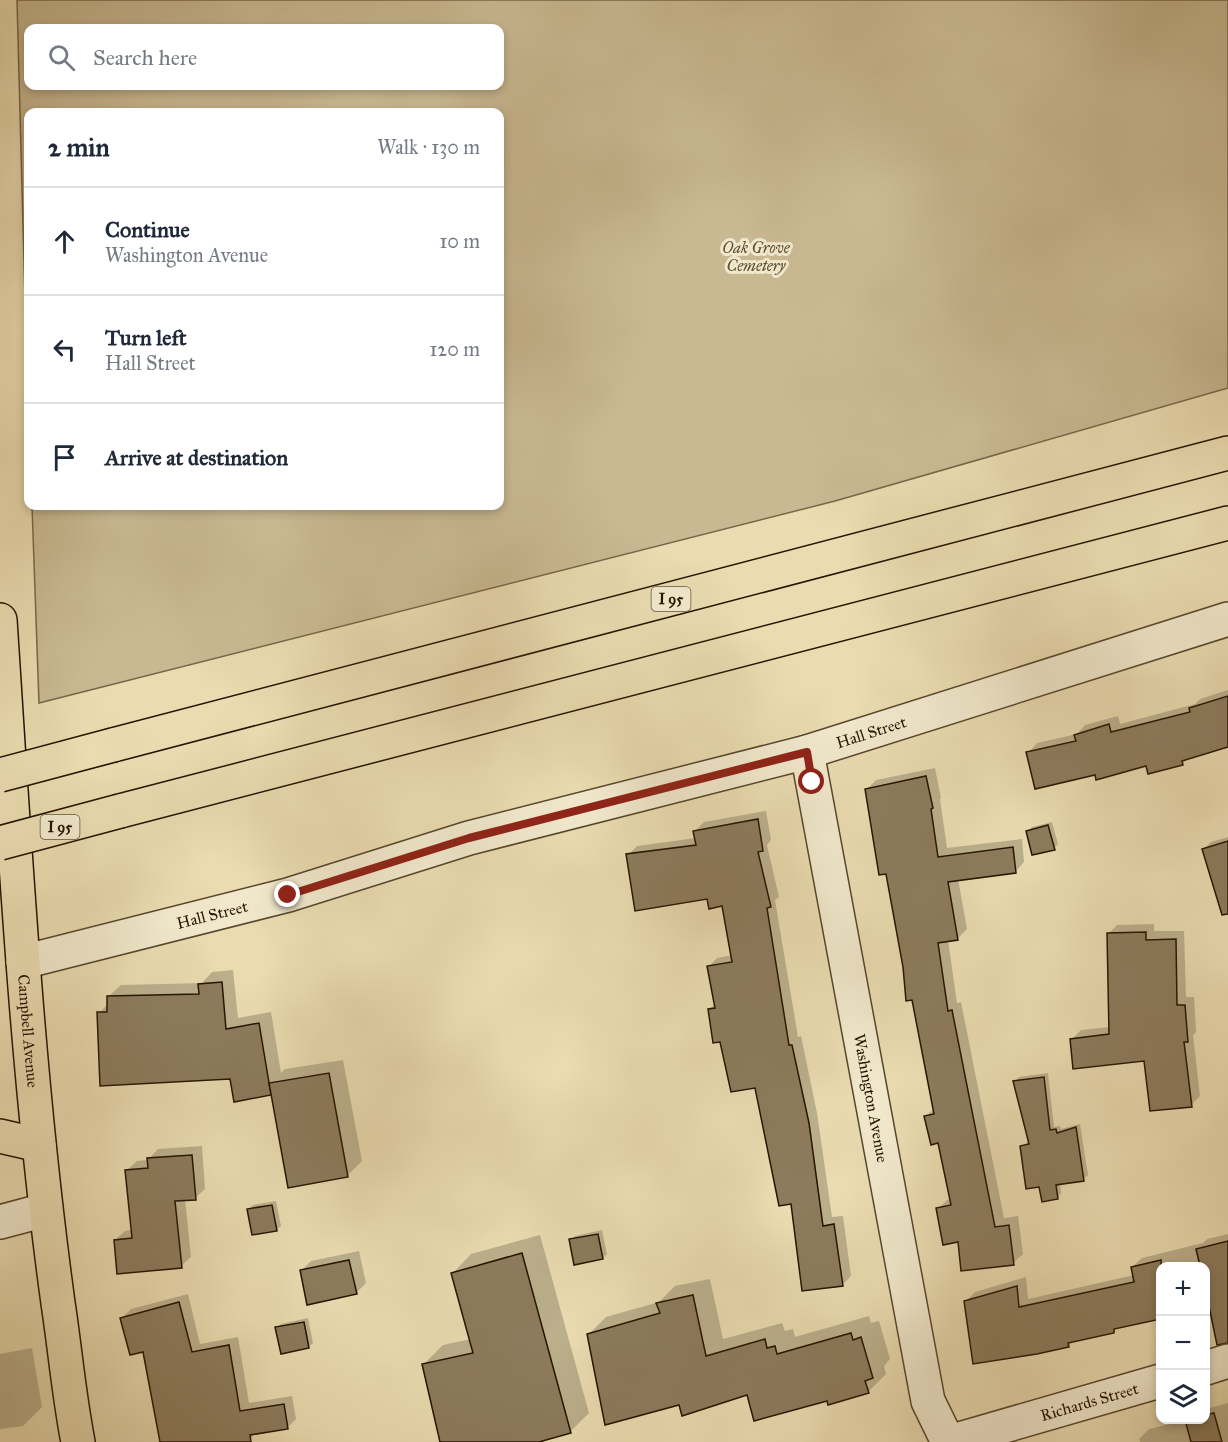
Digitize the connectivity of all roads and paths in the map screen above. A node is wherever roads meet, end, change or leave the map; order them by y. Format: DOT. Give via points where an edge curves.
graph roads {
  1 [pos="1228,453"];
  2 [pos="1228,523"];
  3 [pos="1228,619"];
  4 [pos="0,620"];
  5 [pos="807,752"];
  6 [pos="0,775"];
  7 [pos="0,843"];
  8 [pos="23,962"];
  9 [pos="0,1136"];
  10 [pos="39,1145"];
  11 [pos="45,1210"];
  12 [pos="0,1222"];
  13 [pos="1228,1361"];
  14 [pos="1210,1367"];
  15 [pos="1156,1382"];
  16 [pos="78,1442"];
  17 [pos="948,1442"];
  1 -- 6 [label="main road, I 95, bridge"];
  2 -- 7 [label="main road, I 95, bridge"];
  3 -- 5 [label="street, Hall Street"];
  4 -- 8 [label="main road, Campbell Avenue"];
  5 -- 8 [label="street, Hall Street" via="469,838 288,895"];
  5 -- 17 [label="street, Washington Avenue" via="928,1401"];
  8 -- 10 [label="main road, Campbell Avenue"];
  9 -- 10 [label="main road"];
  10 -- 11 [label="main road, Campbell Avenue"];
  11 -- 12 [label="street"];
  11 -- 16 [label="main road, Campbell Avenue"];
  13 -- 14 [label="street"];
  15 -- 17 [label="street, Richards Street"];
}
